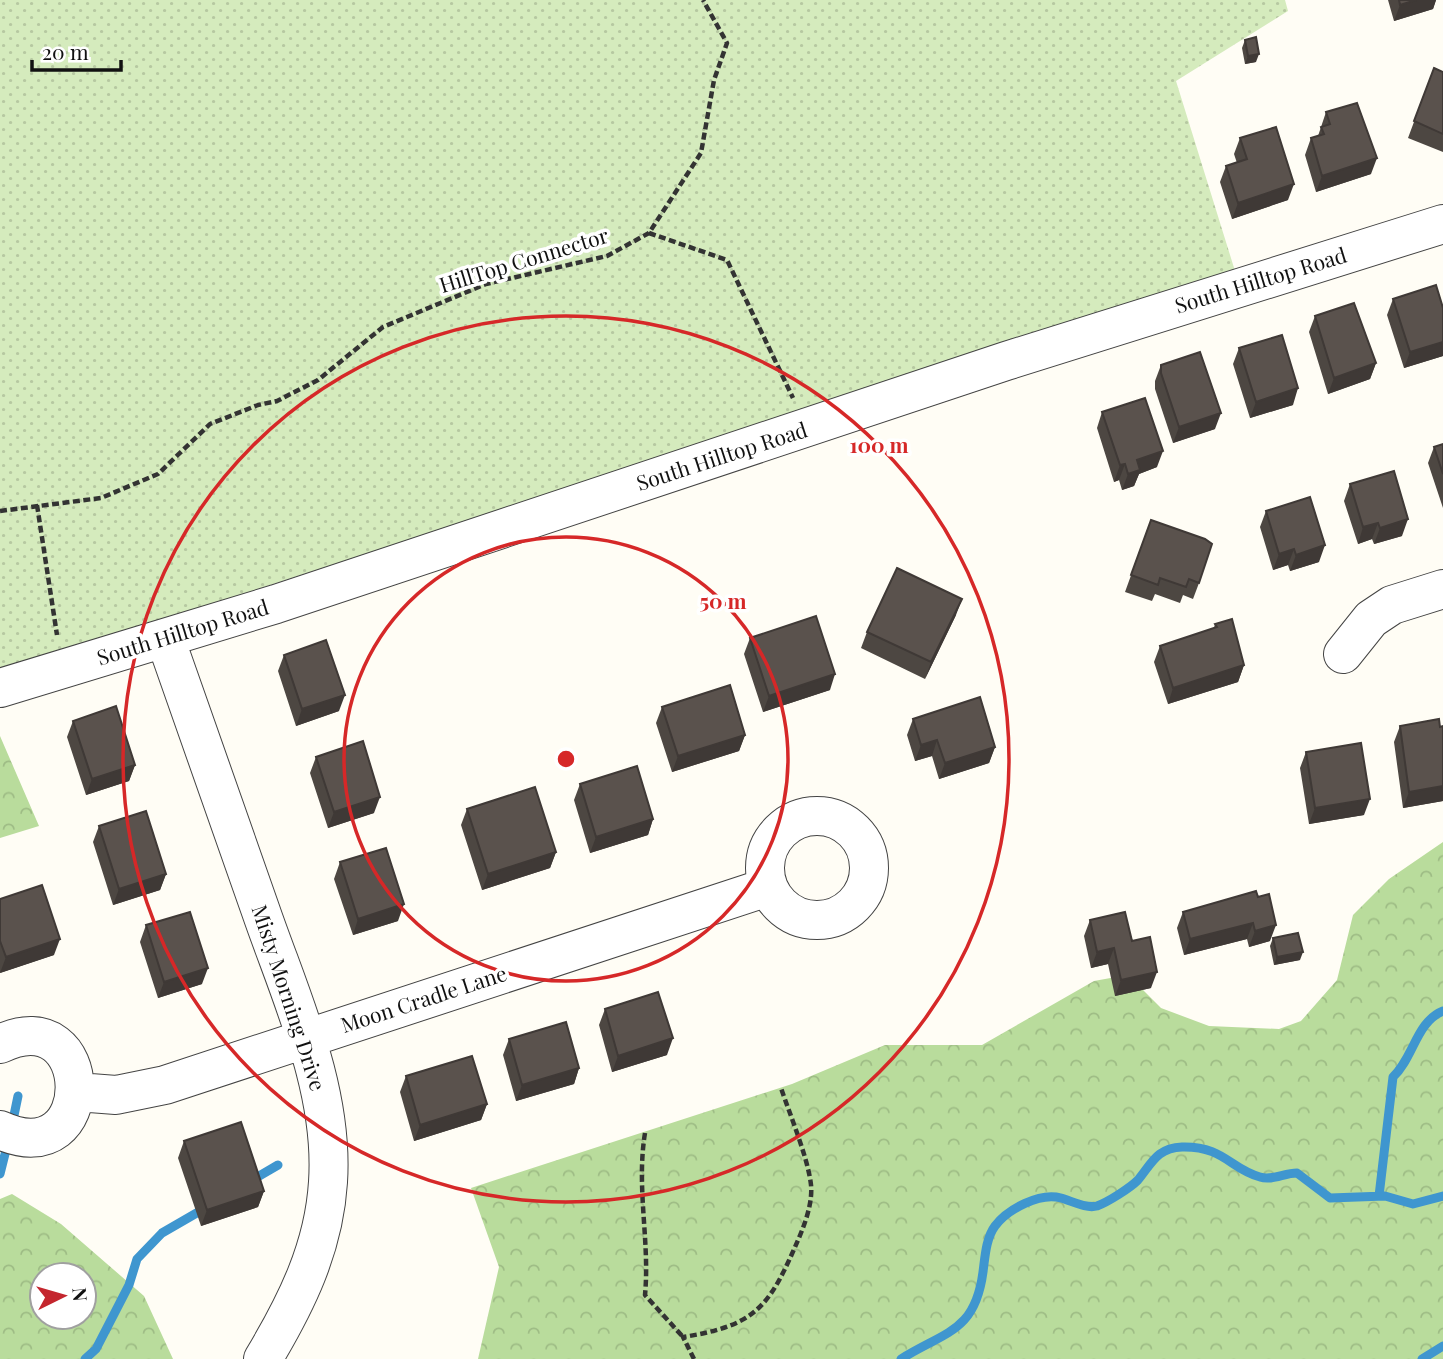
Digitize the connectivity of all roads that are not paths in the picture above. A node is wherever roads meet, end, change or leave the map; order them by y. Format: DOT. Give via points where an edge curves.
graph roads {
  1 [pos="1443,224"];
  2 [pos="1443,589"];
  3 [pos="165,638"];
  4 [pos="1343,654"];
  5 [pos="0,688"];
  6 [pos="768,887"];
  7 [pos="306,1039"];
  8 [pos="0,1044"];
  9 [pos="77,1092"];
  10 [pos="0,1130"];
  11 [pos="262,1359"];
  1 -- 3 [label="street, South Hilltop Road" via="1006,361"];
  2 -- 4 [label="street" via="1392,605 1371,618"];
  3 -- 5 [label="street, South Hilltop Road"];
  3 -- 7 [label="street, Misty Morning Drive"];
  6 -- 7 [label="street, Moon Cradle Lane"];
  7 -- 9 [label="street, Moon Cradle Lane" via="165,1085 116,1095"];
  7 -- 11 [label="street, Misty Morning Drive" via="324,1115 328,1181 321,1233 302,1291"];
  8 -- 9 [label="street" via="29,1036 59,1048 70,1061"];
  9 -- 10 [label="street" via="63,1123 49,1133 16,1137"];
}
